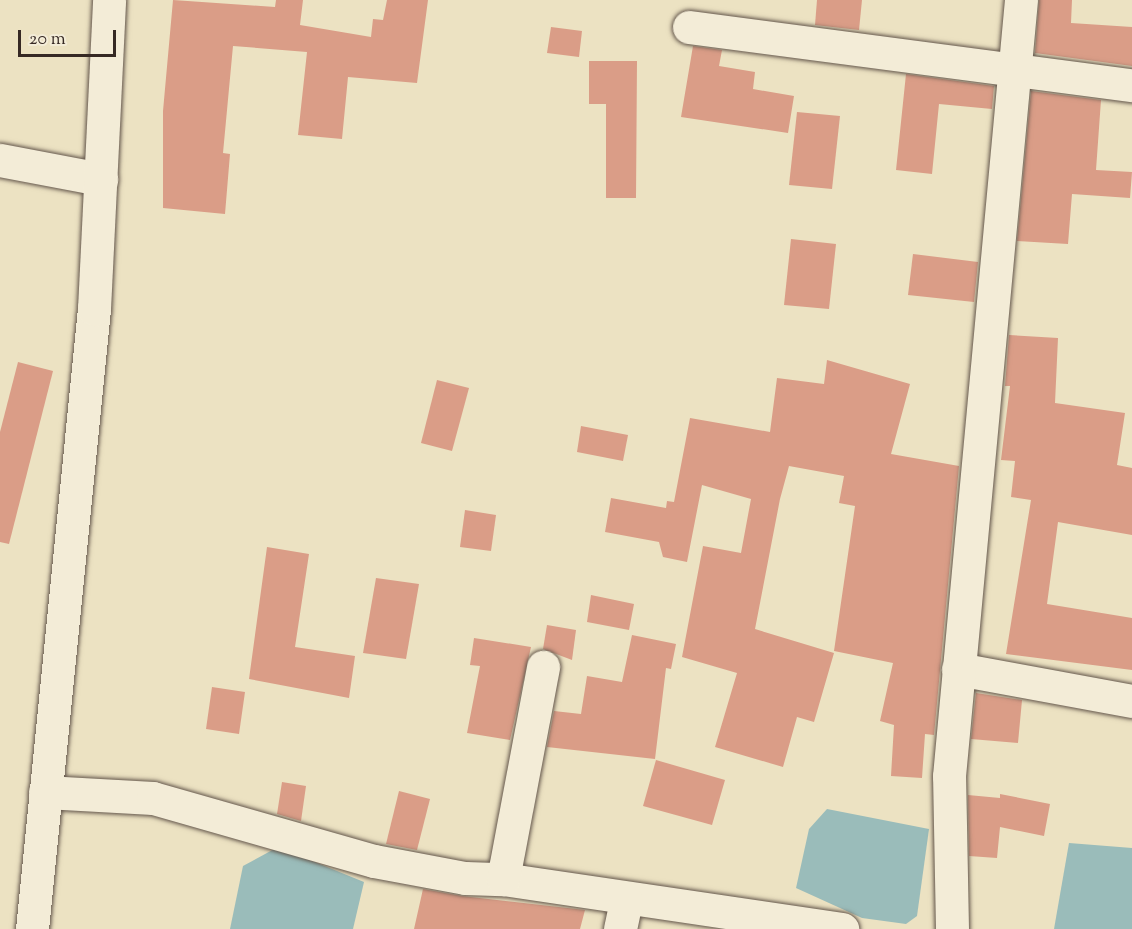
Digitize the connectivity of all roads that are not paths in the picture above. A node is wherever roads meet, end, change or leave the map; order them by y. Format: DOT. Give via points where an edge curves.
graph roads {
  1 [pos="109,0"];
  2 [pos="1021,0"];
  3 [pos="689,27"];
  4 [pos="1014,72"];
  5 [pos="1132,86"];
  6 [pos="0,160"];
  7 [pos="100,179"];
  8 [pos="543,667"];
  9 [pos="958,669"];
  10 [pos="1132,701"];
  11 [pos="45,792"];
  12 [pos="503,879"];
  13 [pos="623,915"];
  14 [pos="32,929"];
  15 [pos="842,929"];
  16 [pos="952,929"];
  1 -- 7 [label="street"];
  2 -- 4 [label="street"];
  3 -- 4 [label="street"];
  4 -- 5 [label="street"];
  4 -- 9 [label="street"];
  6 -- 7 [label="street"];
  7 -- 11 [label="street" via="94,309"];
  8 -- 12 [label="street"];
  9 -- 10 [label="street"];
  9 -- 16 [label="street" via="949,776"];
  11 -- 12 [label="street" via="153,798 374,861 465,878"];
  11 -- 14 [label="street"];
  12 -- 13 [label="street"];
  13 -- 15 [label="street"];
}
